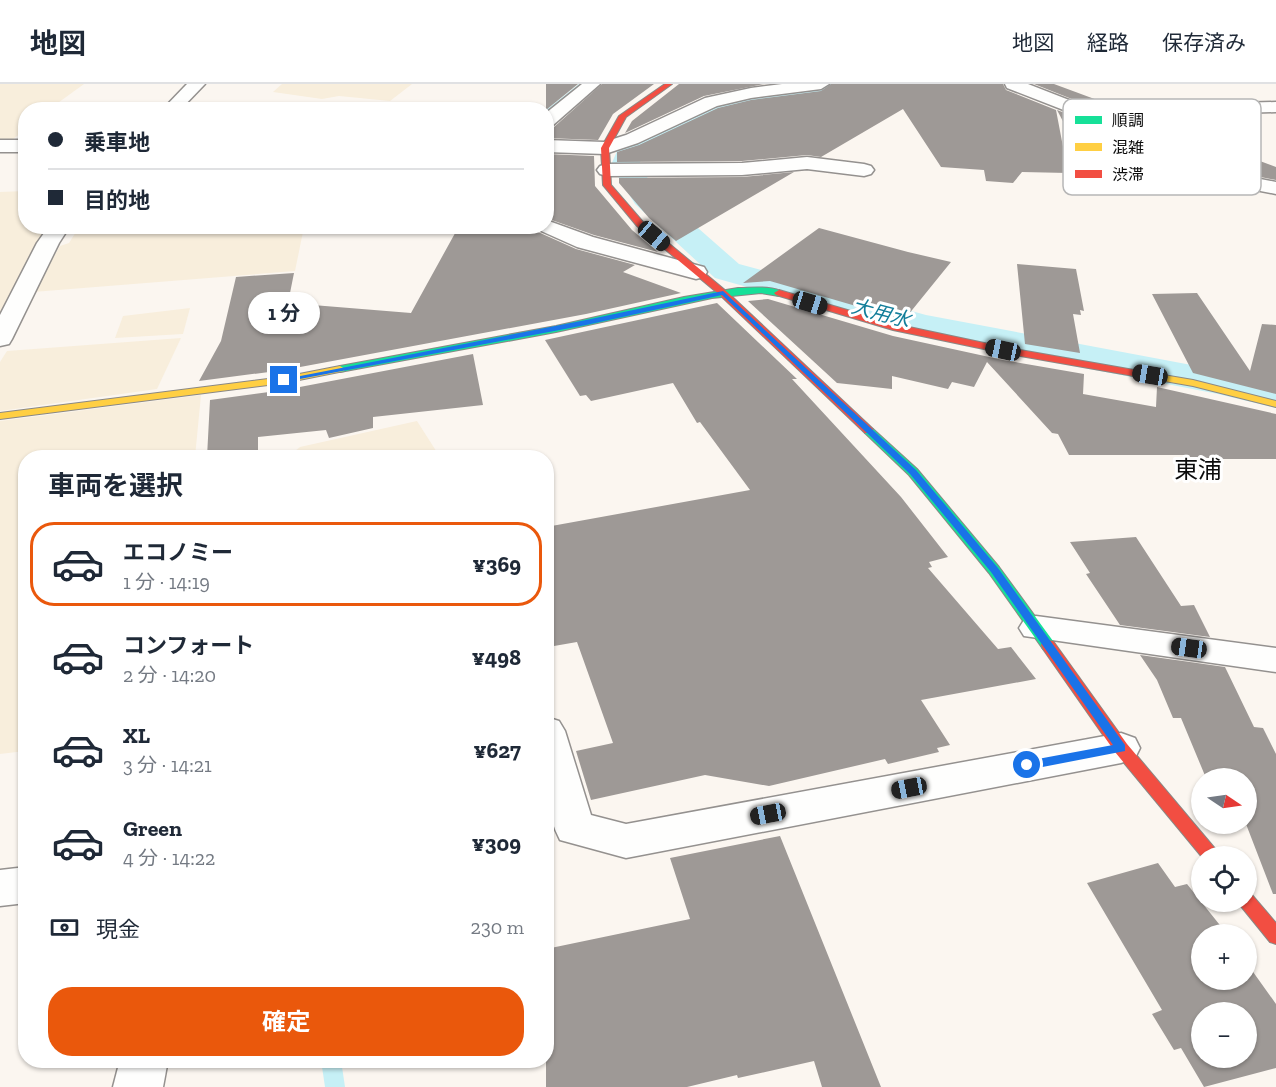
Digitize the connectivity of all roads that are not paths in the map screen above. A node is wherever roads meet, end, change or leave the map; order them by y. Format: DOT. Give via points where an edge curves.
graph roads {
  1 [pos="197,84"];
  2 [pos="592,84"];
  3 [pos="669,84"];
  4 [pos="821,84"];
  5 [pos="1013,84"];
  6 [pos="178,102"];
  7 [pos="1063,103"];
  8 [pos="1276,107"];
  9 [pos="1261,108"];
  10 [pos="554,115"];
  11 [pos="0,146"];
  12 [pos="554,146"];
  13 [pos="18,147"];
  14 [pos="605,148"];
  15 [pos="622,170"];
  16 [pos="864,170"];
  17 [pos="1261,185"];
  18 [pos="1276,188"];
  19 [pos="554,229"];
  20 [pos="54,234"];
  21 [pos="696,272"];
  22 [pos="723,293"];
  23 [pos="0,339"];
  24 [pos="1276,404"];
  25 [pos="0,416"];
  26 [pos="1036,628"];
  27 [pos="1276,660"];
  28 [pos="1121,748"];
  29 [pos="554,759"];
  30 [pos="1203,846"];
  31 [pos="18,886"];
  32 [pos="0,888"];
  33 [pos="1256,912"];
  34 [pos="1276,935"];
  35 [pos="142,1068"];
  36 [pos="138,1087"];
  1 -- 6 [label="street"];
  2 -- 10 [label="street"];
  3 -- 14 [label="street" via="623,116"];
  4 -- 14 [label="street" via="711,102"];
  5 -- 7 [label="street"];
  8 -- 9 [label="street"];
  11 -- 13 [label="street"];
  12 -- 14 [label="street"];
  14 -- 15 [label="street"];
  15 -- 16 [label="street" via="742,169 807,163"];
  15 -- 21 [label="street" via="607,185 640,224"];
  17 -- 18 [label="street"];
  19 -- 21 [label="street" via="585,243"];
  20 -- 23 [label="street"];
  21 -- 22 [label="street"];
  22 -- 24 [label="street" via="769,290 893,327 1193,382"];
  22 -- 25 [label="street" via="284,380"];
  22 -- 26 [label="street" via="913,472"];
  26 -- 27 [label="street"];
  26 -- 28 [label="street"];
  28 -- 29 [label="street" via="626,841 574,828"];
  28 -- 30 [label="street"];
  31 -- 32 [label="street"];
  33 -- 34 [label="street"];
  35 -- 36 [label="street"];
}
